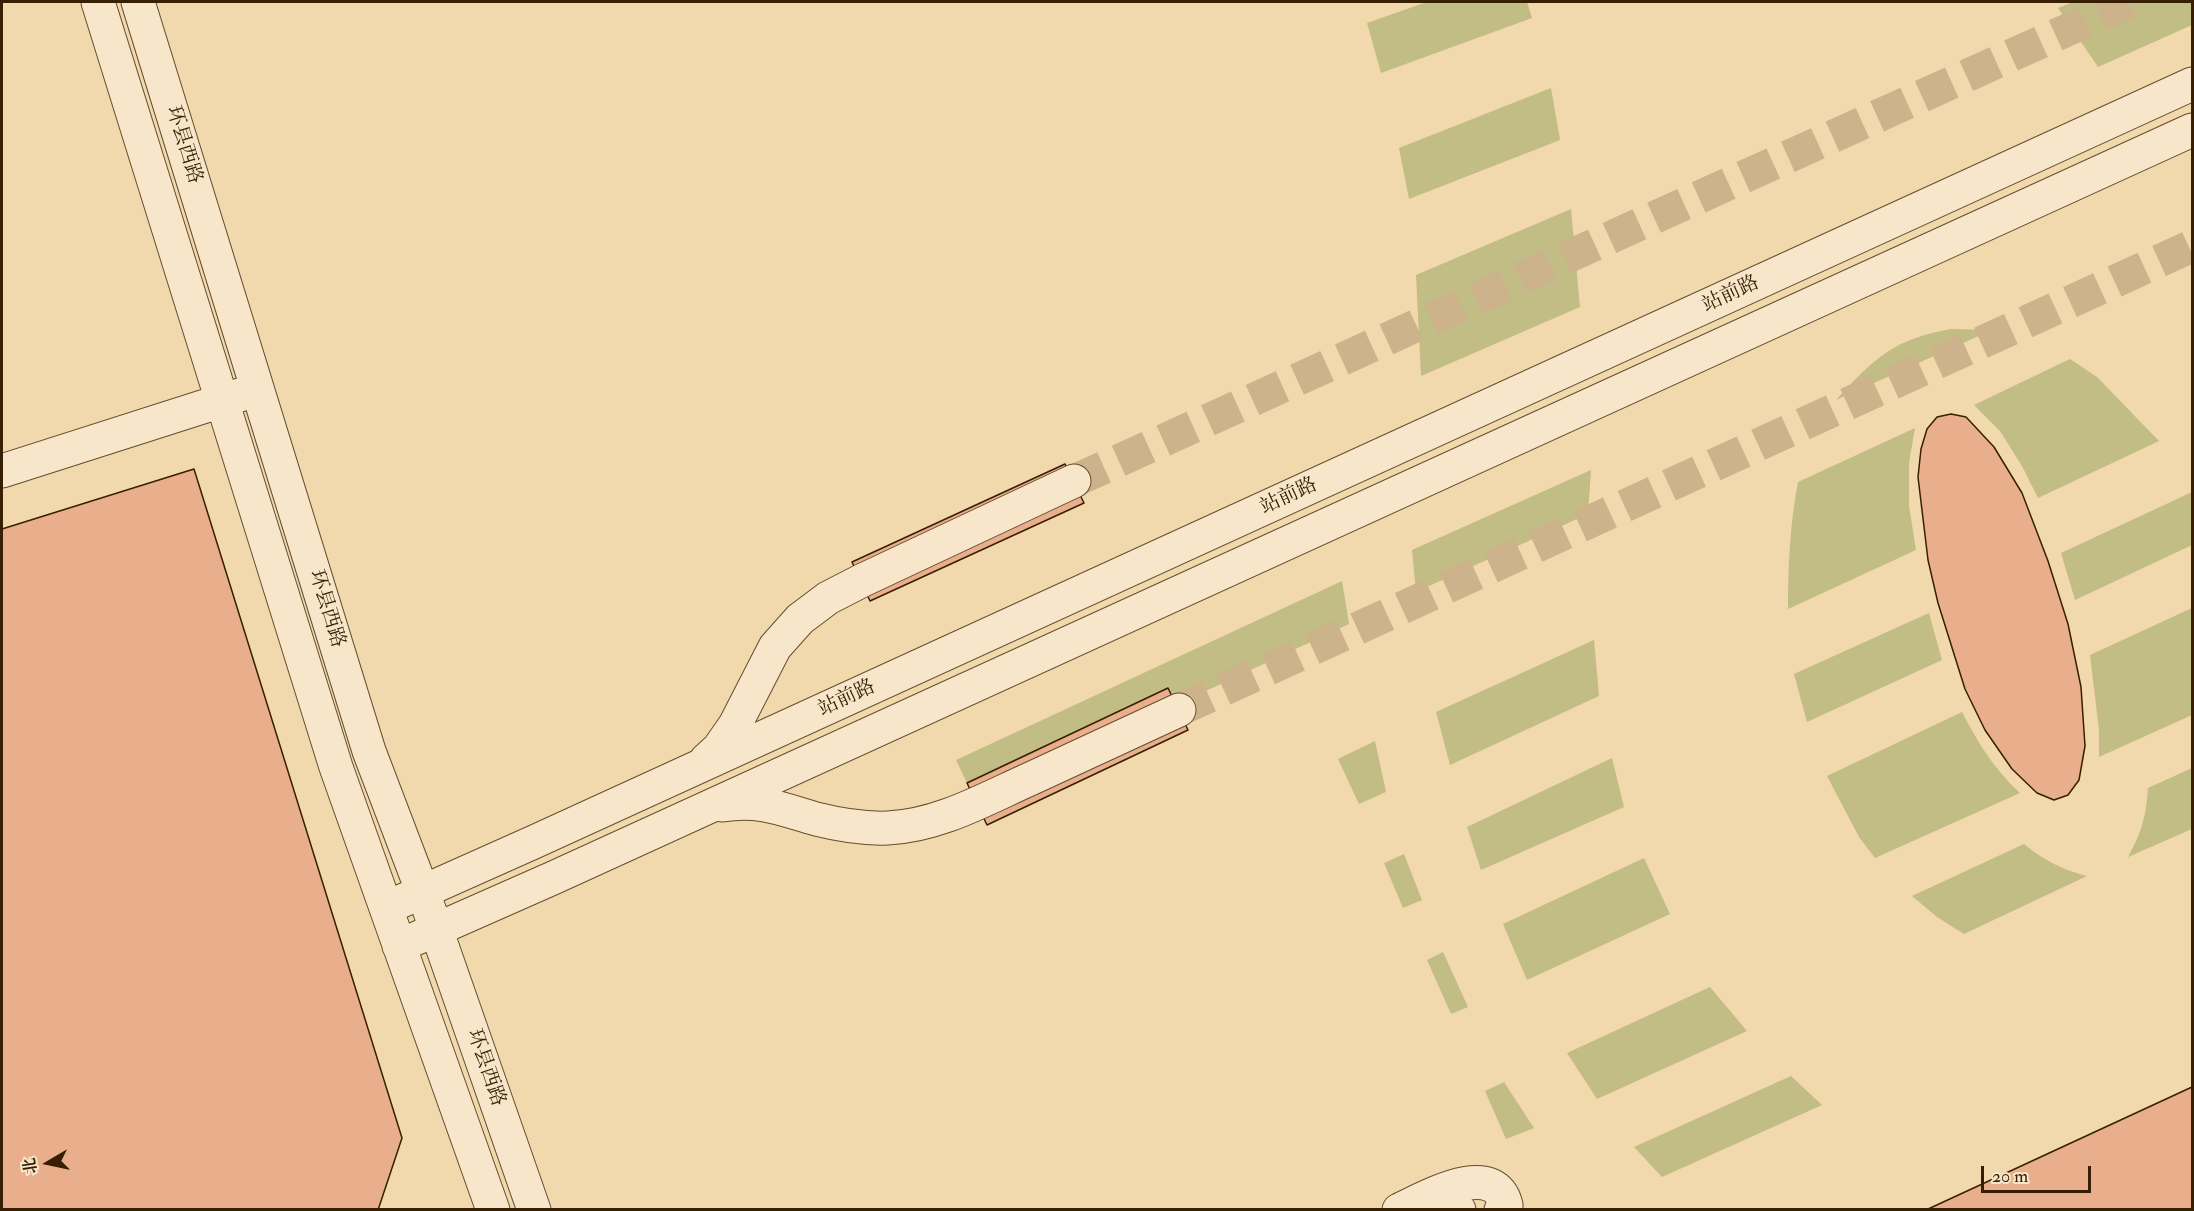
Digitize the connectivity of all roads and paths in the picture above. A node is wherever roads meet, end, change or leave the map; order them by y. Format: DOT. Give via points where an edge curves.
graph roads {
  1 [pos="98,2"];
  2 [pos="138,2"];
  3 [pos="2193,84"];
  4 [pos="2193,130"];
  5 [pos="259,389"];
  6 [pos="222,401"];
  7 [pos="2,471"];
  8 [pos="1074,481"];
  9 [pos="1179,710"];
  10 [pos="699,767"];
  11 [pos="709,807"];
  12 [pos="423,891"];
  13 [pos="386,908"];
  14 [pos="436,929"];
  15 [pos="399,946"];
  16 [pos="493,1209"];
  17 [pos="534,1209"];
  18 [pos="1399,1209"];
  19 [pos="1501,1209"];
  1 -- 6 [label="street, 环县西路"];
  2 -- 5 [label="street, 环县西路"];
  3 -- 10 [label="street, 站前路"];
  4 -- 11 [label="street, 站前路"];
  5 -- 6 [label="street"];
  5 -- 12 [label="street, 环县西路" via="369,752"];
  6 -- 7 [label="street"];
  6 -- 13 [label="street, 环县西路" via="336,767"];
  8 -- 10 [label="street" via="863,580 828,598 800,619 775,647 719,748"];
  9 -- 11 [label="street" via="926,823 853,827 780,807 744,802"];
  10 -- 12 [label="street, 站前路"];
  11 -- 14 [label="street, 站前路"];
  12 -- 13 [label="street, 站前路"];
  12 -- 14 [label="street, 环县西路"];
  13 -- 15 [label="street, 环县西路"];
  14 -- 15 [label="street, 站前路"];
  14 -- 17 [label="street, 环县西路"];
  15 -- 16 [label="street, 环县西路"];
  18 -- 19 [label="street" via="1447,1188 1481,1183 1495,1186 1503,1194 1506,1205"];
}
